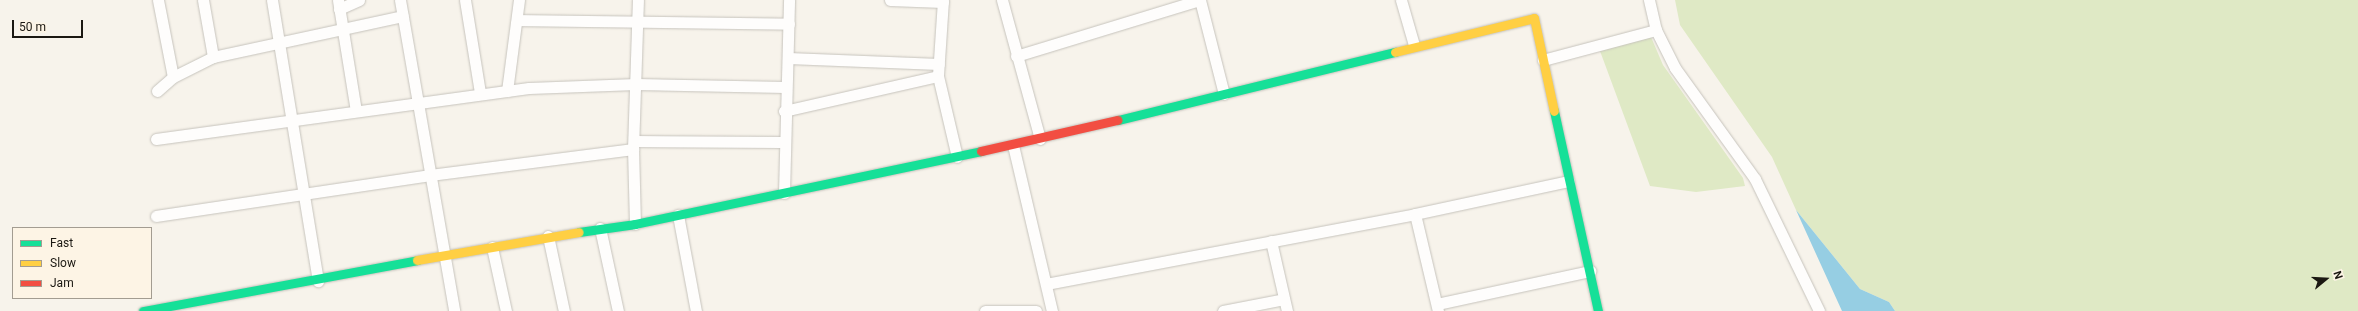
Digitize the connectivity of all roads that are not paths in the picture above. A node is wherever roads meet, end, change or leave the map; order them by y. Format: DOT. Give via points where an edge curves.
graph roads {
  1 [pos="158,0"];
  2 [pos="203,0"];
  3 [pos="272,0"];
  4 [pos="359,0"];
  5 [pos="400,0"];
  6 [pos="465,0"];
  7 [pos="519,0"];
  8 [pos="638,0"];
  9 [pos="789,0"];
  10 [pos="890,0"];
  11 [pos="1002,0"];
  12 [pos="1199,0"];
  13 [pos="1401,0"];
  14 [pos="1649,0"];
  15 [pos="943,1"];
  16 [pos="339,4"];
  17 [pos="403,16"];
  18 [pos="518,20"];
  19 [pos="637,21"];
  20 [pos="789,24"];
  21 [pos="342,26"];
  22 [pos="1656,30"];
  23 [pos="279,41"];
  24 [pos="1414,45"];
  25 [pos="1016,56"];
  26 [pos="213,57"];
  27 [pos="788,58"];
  28 [pos="1543,60"];
  29 [pos="938,70"];
  30 [pos="173,77"];
  31 [pos="636,84"];
  32 [pos="785,87"];
  33 [pos="157,91"];
  34 [pos="507,91"];
  35 [pos="480,93"];
  36 [pos="1224,94"];
  37 [pos="416,102"];
  38 [pos="356,111"];
  39 [pos="784,111"];
  40 [pos="292,121"];
  41 [pos="156,139"];
  42 [pos="1040,140"];
  43 [pos="782,142"];
  44 [pos="634,145"];
  45 [pos="1013,145"];
  46 [pos="957,157"];
  47 [pos="430,175"];
  48 [pos="1569,181"];
  49 [pos="784,193"];
  50 [pos="304,194"];
  51 [pos="1415,214"];
  52 [pos="678,215"];
  53 [pos="156,216"];
  54 [pos="635,224"];
  55 [pos="600,228"];
  56 [pos="548,236"];
  57 [pos="1271,241"];
  58 [pos="492,246"];
  59 [pos="443,257"];
  60 [pos="1590,271"];
  61 [pos="318,281"];
  62 [pos="1046,284"];
  63 [pos="1284,298"];
  64 [pos="1437,307"];
  65 [pos="143,311"];
  66 [pos="454,311"];
  67 [pos="506,311"];
  68 [pos="564,311"];
  69 [pos="618,311"];
  70 [pos="696,311"];
  71 [pos="985,311"];
  72 [pos="1036,311"];
  73 [pos="1052,311"];
  74 [pos="1222,311"];
  75 [pos="1286,311"];
  76 [pos="1598,311"];
  77 [pos="1819,311"];
  1 -- 30 [label="street"];
  2 -- 26 [label="street"];
  3 -- 23 [label="street"];
  4 -- 16 [label="street"];
  5 -- 17 [label="street"];
  6 -- 35 [label="street"];
  7 -- 18 [label="street"];
  8 -- 19 [label="street"];
  9 -- 20 [label="street"];
  10 -- 15 [label="street"];
  11 -- 25 [label="street"];
  12 -- 25 [label="street"];
  12 -- 36 [label="street"];
  13 -- 24 [label="street"];
  14 -- 22 [label="street"];
  15 -- 29 [label="street"];
  16 -- 21 [label="street"];
  17 -- 21 [label="street"];
  17 -- 37 [label="street"];
  18 -- 19 [label="street"];
  18 -- 34 [label="street"];
  19 -- 20 [label="street"];
  19 -- 31 [label="street"];
  20 -- 27 [label="street"];
  21 -- 23 [label="street"];
  21 -- 38 [label="street"];
  22 -- 28 [label="street"];
  22 -- 77 [label="street" via="1685,84 1755,179"];
  23 -- 26 [label="street"];
  23 -- 40 [label="street"];
  24 -- 28 [label="street" via="1534,18"];
  24 -- 36 [label="street"];
  25 -- 42 [label="street"];
  26 -- 30 [label="street"];
  27 -- 29 [label="street"];
  27 -- 32 [label="street"];
  28 -- 48 [label="street"];
  29 -- 39 [label="street"];
  29 -- 46 [label="street"];
  30 -- 33 [label="street"];
  31 -- 32 [label="street"];
  31 -- 34 [label="street"];
  31 -- 44 [label="street"];
  32 -- 39 [label="street"];
  34 -- 35 [label="street"];
  35 -- 37 [label="street"];
  36 -- 42 [label="street"];
  37 -- 38 [label="street"];
  37 -- 47 [label="street"];
  38 -- 40 [label="street"];
  39 -- 43 [label="street"];
  40 -- 41 [label="street"];
  40 -- 50 [label="street"];
  42 -- 45 [label="street"];
  43 -- 44 [label="street"];
  43 -- 49 [label="street"];
  44 -- 47 [label="street"];
  44 -- 54 [label="street"];
  45 -- 46 [label="street"];
  45 -- 62 [label="street"];
  46 -- 49 [label="street"];
  47 -- 50 [label="street"];
  47 -- 59 [label="street"];
  48 -- 51 [label="street"];
  48 -- 60 [label="street"];
  49 -- 52 [label="street"];
  50 -- 53 [label="street"];
  50 -- 61 [label="street"];
  51 -- 57 [label="street"];
  51 -- 64 [label="street"];
  52 -- 54 [label="street"];
  52 -- 70 [label="street"];
  54 -- 55 [label="street"];
  55 -- 56 [label="street"];
  55 -- 69 [label="street"];
  56 -- 58 [label="street"];
  56 -- 68 [label="street"];
  57 -- 62 [label="street"];
  57 -- 63 [label="street"];
  58 -- 59 [label="street"];
  58 -- 67 [label="street"];
  59 -- 61 [label="street"];
  59 -- 66 [label="street"];
  60 -- 64 [label="street"];
  60 -- 76 [label="street"];
  61 -- 65 [label="street"];
  62 -- 73 [label="street"];
  63 -- 74 [label="street"];
  63 -- 75 [label="street"];
  71 -- 72 [label="street" via="1002,308"];
}
